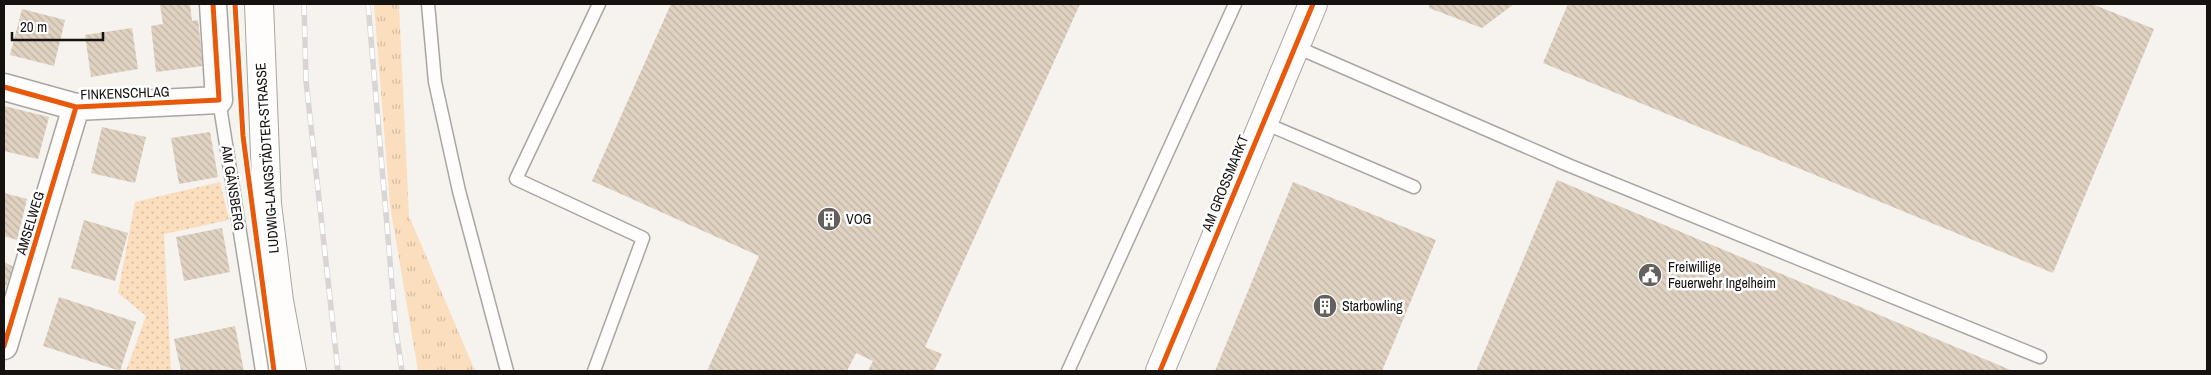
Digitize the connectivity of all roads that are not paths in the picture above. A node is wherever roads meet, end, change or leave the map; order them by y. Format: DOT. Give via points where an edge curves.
graph roads {
  1 [pos="213,4"];
  2 [pos="259,4"];
  3 [pos="428,4"];
  4 [pos="599,4"];
  5 [pos="1235,4"];
  6 [pos="1313,4"];
  7 [pos="1294,46"];
  8 [pos="4,87"];
  9 [pos="220,100"];
  10 [pos="76,107"];
  11 [pos="1262,122"];
  12 [pos="1414,187"];
  13 [pos="4,346"];
  14 [pos="2040,358"];
  15 [pos="262,371"];
  16 [pos="292,371"];
  17 [pos="507,371"];
  18 [pos="594,371"];
  19 [pos="1068,371"];
  20 [pos="1160,371"];
  1 -- 9 [label="street, AM GÄNSBERG"];
  2 -- 16 [label="main road, LUDWIG-LANGSTÄDTER-STRASSE" via="267,204"];
  3 -- 17 [label="lane" via="435,82 459,191"];
  4 -- 18 [label="lane" via="516,179 644,238"];
  5 -- 19 [label="lane"];
  6 -- 7 [label="main road, AM GROSSMARKT"];
  7 -- 11 [label="main road, AM GROSSMARKT"];
  7 -- 14 [label="lane" via="1568,165"];
  8 -- 10 [label="street, FINKENSCHLAG"];
  9 -- 10 [label="street, FINKENSCHLAG"];
  9 -- 15 [label="lane, AM GÄNSBERG"];
  10 -- 13 [label="street, AMSELWEG"];
  11 -- 12 [label="lane"];
  11 -- 20 [label="main road, AM GROSSMARKT"];
}
